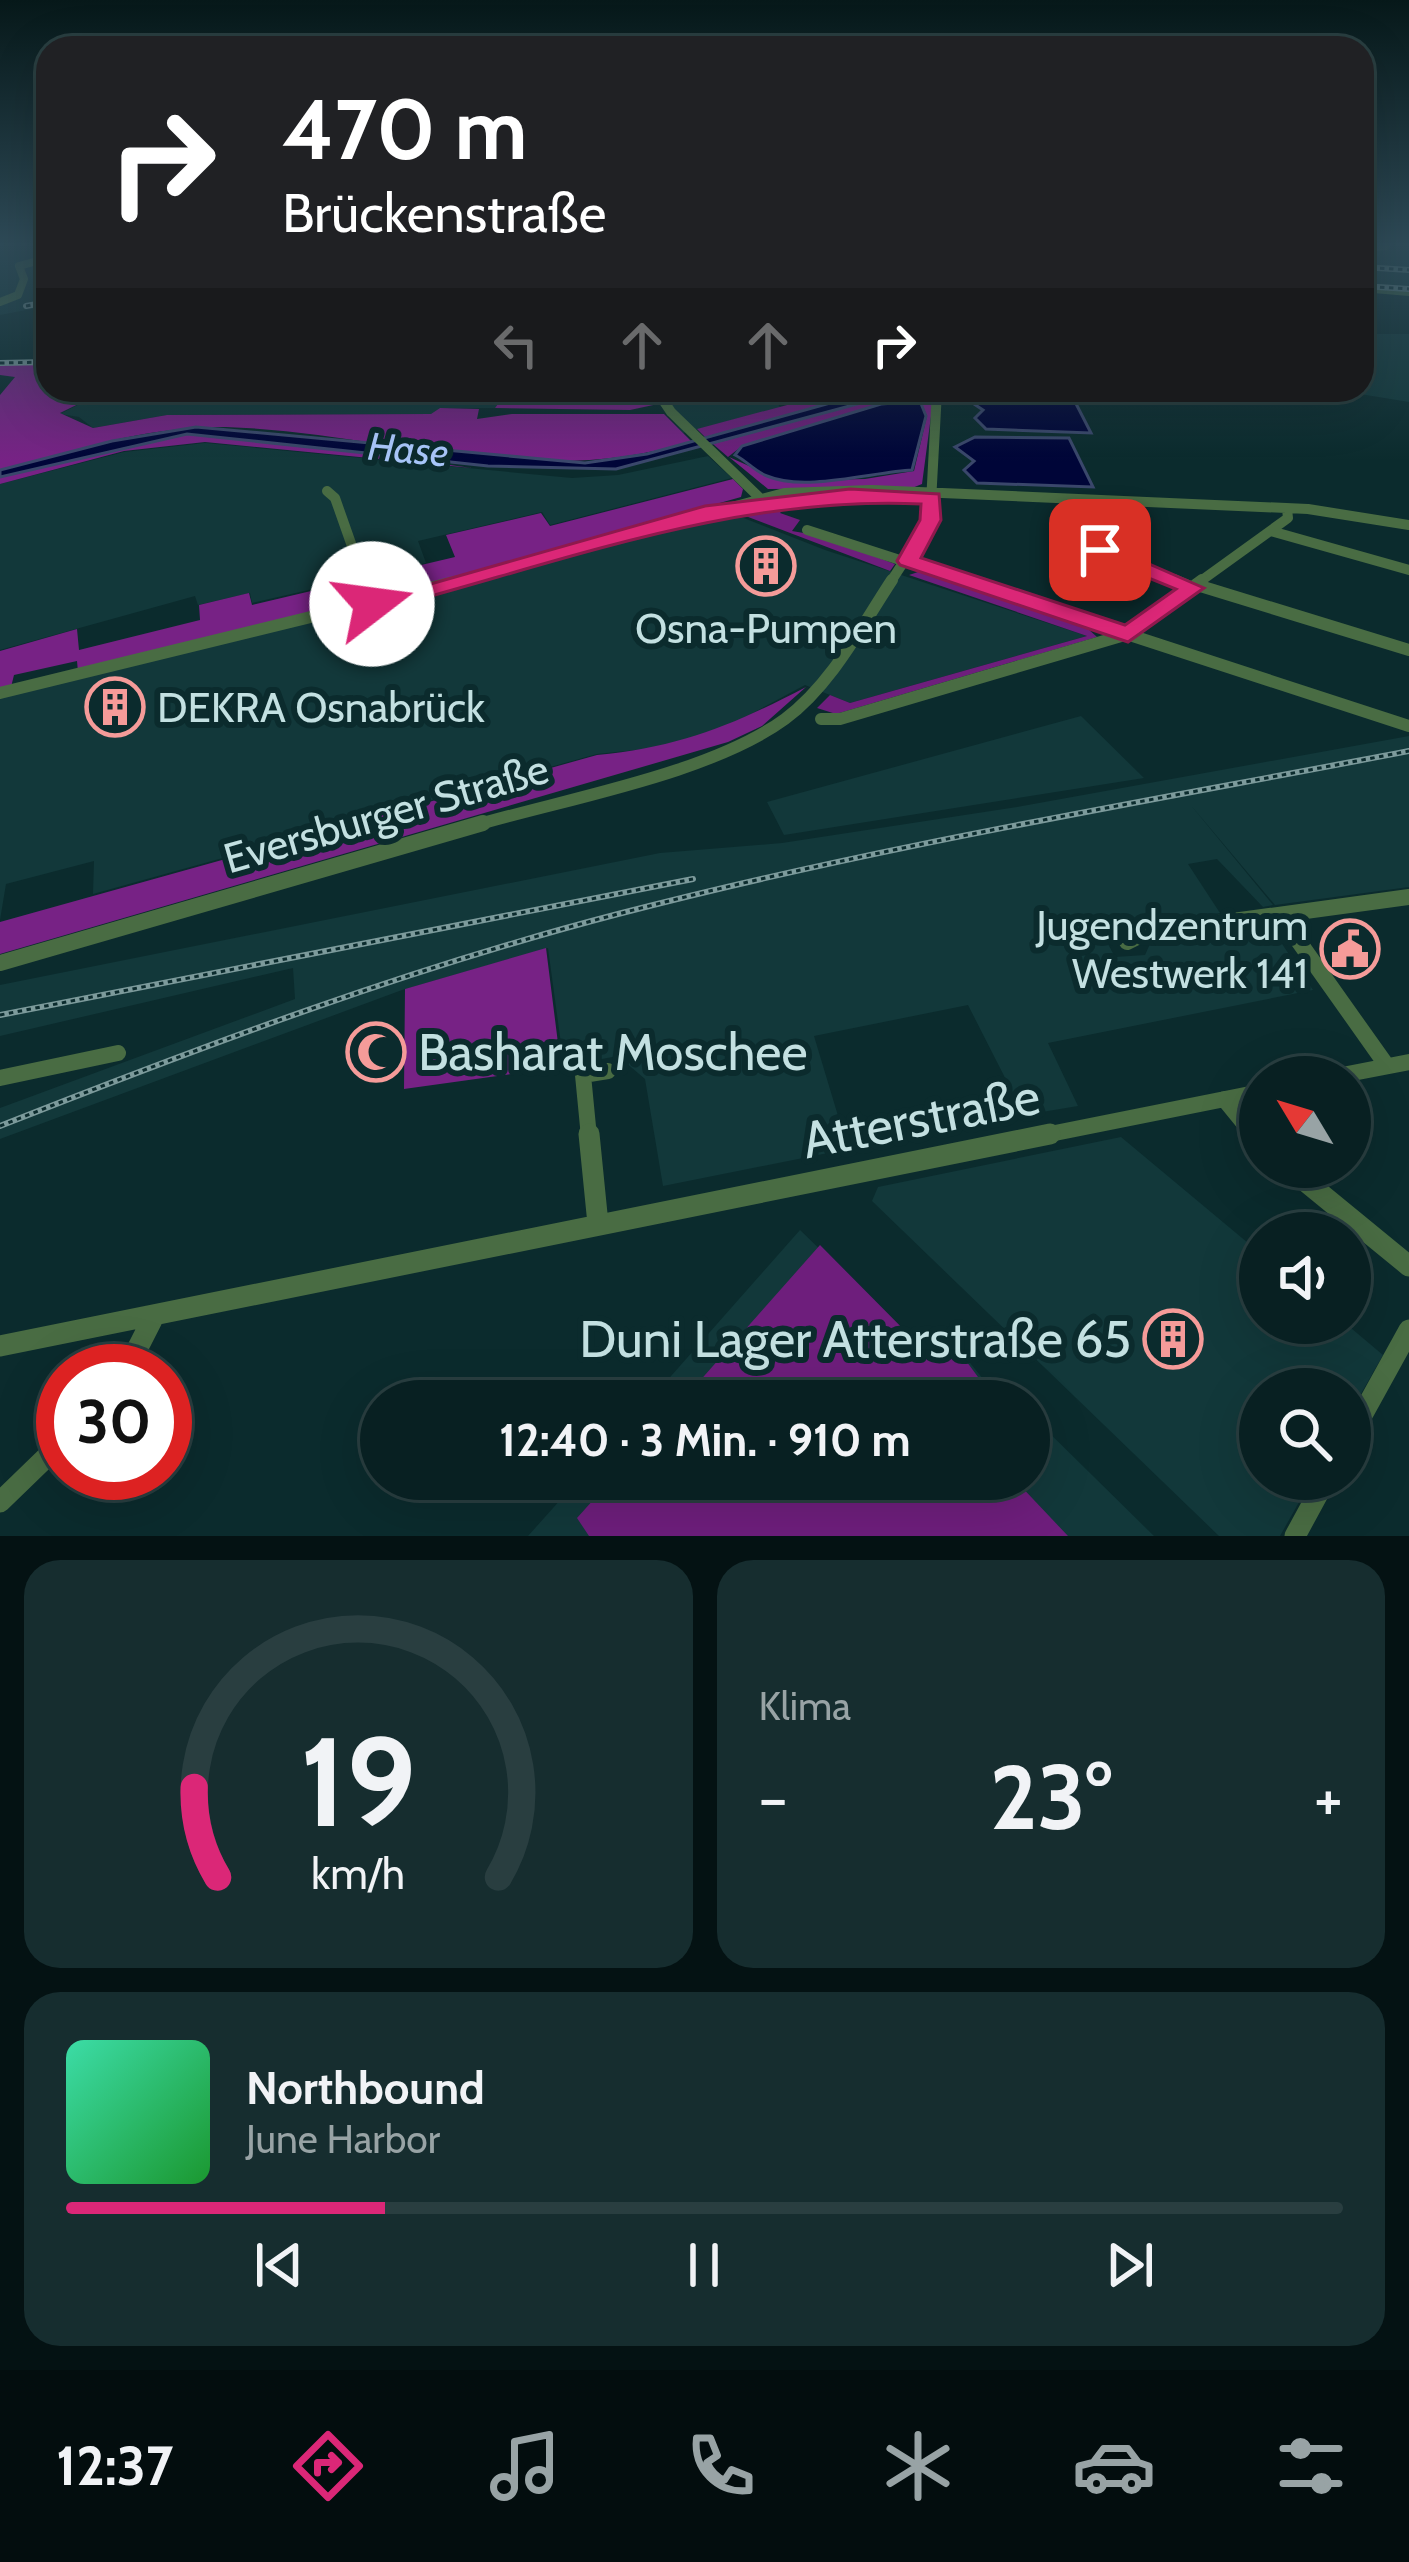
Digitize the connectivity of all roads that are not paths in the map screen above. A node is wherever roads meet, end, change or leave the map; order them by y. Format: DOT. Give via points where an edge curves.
graph roads {
  1 [pos="666,402"];
  2 [pos="936,402"];
  3 [pos="327,491"];
  4 [pos="932,496"];
  5 [pos="762,499"];
  6 [pos="1287,509"];
  7 [pos="1409,525"];
  8 [pos="807,530"];
  9 [pos="1271,531"];
  10 [pos="1100,550"];
  11 [pos="908,561"];
  12 [pos="1409,571"];
  13 [pos="1195,586"];
  14 [pos="372,604"];
  15 [pos="1128,634"];
  16 [pos="1409,650"];
  17 [pos="0,693"];
  18 [pos="821,719"];
  19 [pos="1409,726"];
  20 [pos="1409,897"];
  21 [pos="1280,915"];
  22 [pos="1127,942"];
  23 [pos="0,963"];
  24 [pos="118,1053"];
  25 [pos="1409,1061"];
  26 [pos="1387,1066"];
  27 [pos="1371,1069"];
  28 [pos="608,1071"];
  29 [pos="0,1078"];
  30 [pos="1239,1096"];
  31 [pos="1224,1099"];
  32 [pos="1239,1117"];
  33 [pos="1314,1188"];
  34 [pos="598,1224"];
  35 [pos="1409,1266"];
  36 [pos="154,1316"];
  37 [pos="1409,1330"];
  38 [pos="140,1344"];
  39 [pos="0,1346"];
  40 [pos="1371,1399"];
  41 [pos="36,1468"];
  42 [pos="1315,1500"];
  43 [pos="0,1502"];
  44 [pos="1295,1536"];
  1 -- 5 [label="street"];
  2 -- 4 [label="street, Eversburger Straße"];
  3 -- 14 [label="street"];
  4 -- 5 [label="street"];
  4 -- 6 [label="street"];
  4 -- 11 [label="street, Eversburger Straße" via="930,520"];
  5 -- 14 [label="street"];
  6 -- 7 [label="street"];
  6 -- 9 [label="street" via="1288,518"];
  8 -- 11 [label="street"];
  9 -- 12 [label="street"];
  9 -- 13 [label="street"];
  10 -- 13 [label="street"];
  11 -- 15 [label="street"];
  11 -- 23 [label="street, Eversburger Straße" via="818,687 786,718 710,757"];
  13 -- 15 [label="street"];
  13 -- 16 [label="street"];
  14 -- 17 [label="street"];
  15 -- 18 [label="street"];
  15 -- 19 [label="street"];
  20 -- 21 [label="street"];
  21 -- 22 [label="street"];
  21 -- 26 [label="street"];
  24 -- 29 [label="street"];
  25 -- 26 [label="street"];
  26 -- 27 [label="street"];
  28 -- 34 [label="street" via="583,1075"];
  30 -- 31 [label="street, Atterstraße"];
  31 -- 32 [label="street"];
  31 -- 34 [label="street, Atterstraße"];
  33 -- 35 [label="street"];
  34 -- 36 [label="street, Atterstraße"];
  36 -- 38 [label="street"];
  36 -- 39 [label="street, Atterstraße"];
  37 -- 40 [label="street"];
  41 -- 43 [label="street"];
  42 -- 44 [label="street"];
}
